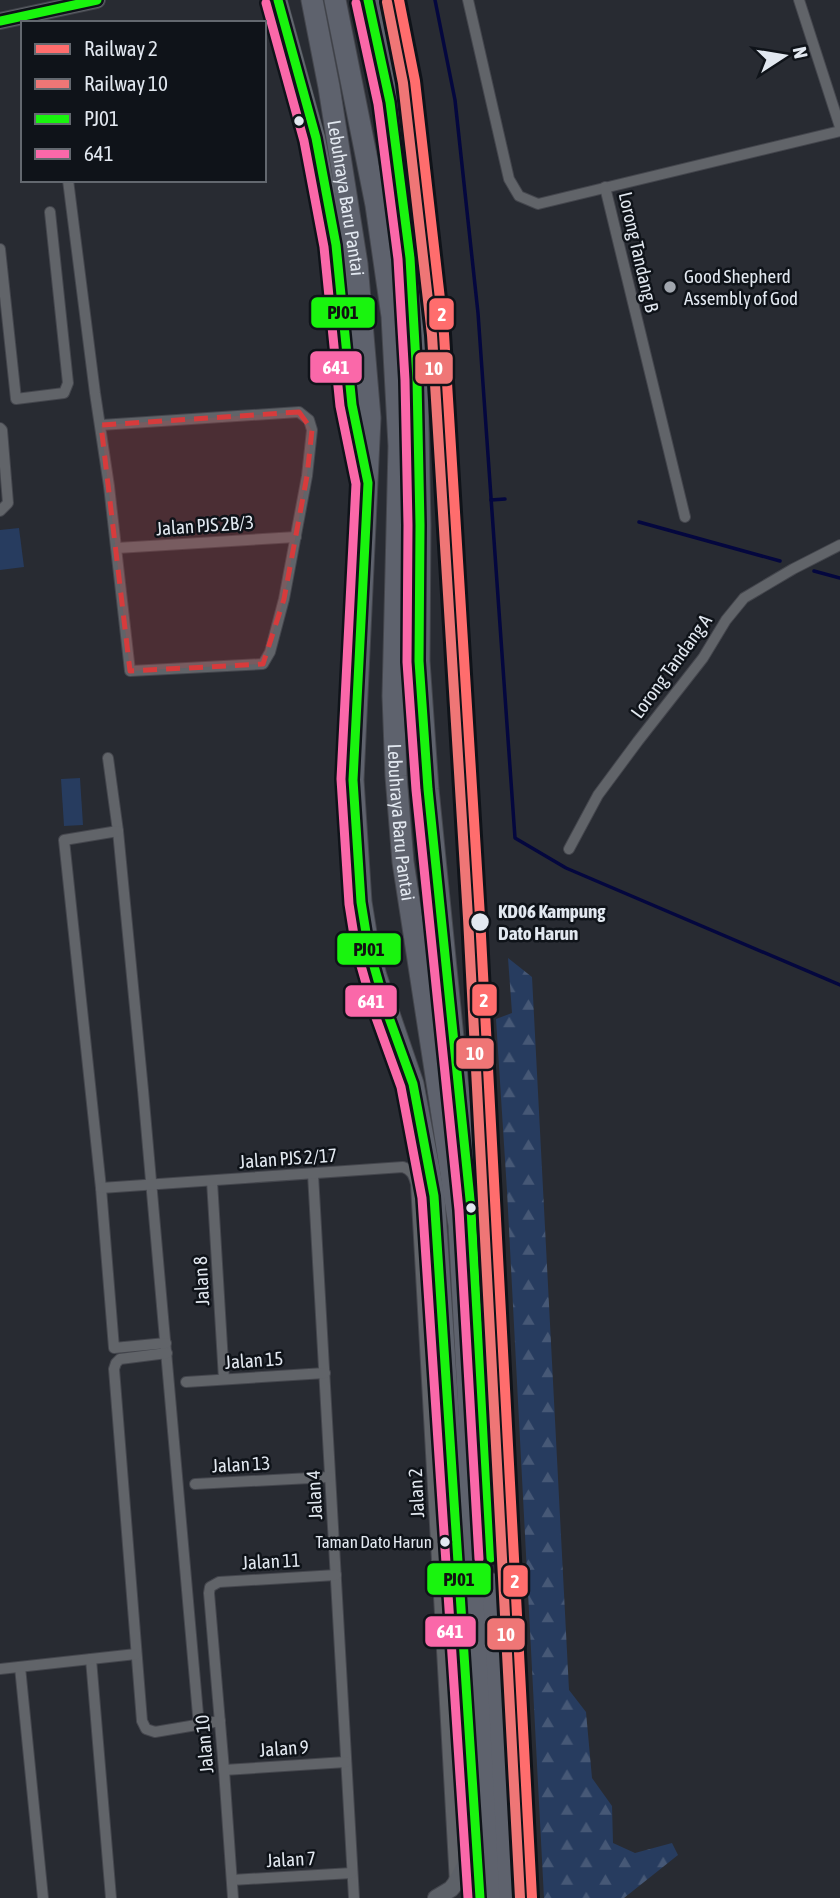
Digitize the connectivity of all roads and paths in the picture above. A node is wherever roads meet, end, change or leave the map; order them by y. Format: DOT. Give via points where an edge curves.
graph roads {
  1 [pos="97,0"];
  2 [pos="278,0"];
  3 [pos="334,0"];
  4 [pos="345,0"];
  5 [pos="368,0"];
  6 [pos="468,0"];
  7 [pos="799,0"];
  8 [pos="317,5"];
  9 [pos="51,16"];
  10 [pos="0,21"];
  11 [pos="840,129"];
  12 [pos="68,182"];
  13 [pos="605,187"];
  14 [pos="50,212"];
  15 [pos="0,249"];
  16 [pos="417,380"];
  17 [pos="101,425"];
  18 [pos="0,428"];
  19 [pos="368,483"];
  20 [pos="0,511"];
  21 [pos="685,517"];
  22 [pos="296,537"];
  23 [pos="840,545"];
  24 [pos="117,548"];
  25 [pos="108,758"];
  26 [pos="118,831"];
  27 [pos="569,849"];
  28 [pos="313,1174"];
  29 [pos="212,1181"];
  30 [pos="152,1184"];
  31 [pos="416,1184"];
  32 [pos="101,1188"];
  33 [pos="167,1348"];
  34 [pos="325,1373"];
  35 [pos="224,1379"];
  36 [pos="186,1382"];
  37 [pos="330,1476"];
  38 [pos="195,1483"];
  39 [pos="336,1575"];
  40 [pos="210,1587"];
  41 [pos="136,1654"];
  42 [pos="91,1659"];
  43 [pos="20,1667"];
  44 [pos="0,1669"];
  45 [pos="220,1721"];
  46 [pos="199,1726"];
  47 [pos="346,1762"];
  48 [pos="224,1770"];
  49 [pos="476,1844"];
  50 [pos="352,1873"];
  51 [pos="232,1880"];
  52 [pos="455,1884"];
  53 [pos="43,1898"];
  54 [pos="111,1898"];
  55 [pos="233,1898"];
  56 [pos="354,1898"];
  57 [pos="436,1898"];
  58 [pos="480,1898"];
  59 [pos="495,1898"];
  60 [pos="510,1898"];
  1 -- 9 [label="main road"];
  2 -- 19 [label="main road" via="316,138 336,245 352,405"];
  3 -- 59 [label="highway, Lebuhraya Baru Pantai" via="376,205 392,316 399,446 393,696 396,776 403,862 459,1226"];
  4 -- 16 [label="highway"];
  5 -- 16 [label="highway" via="390,102 407,232"];
  6 -- 13 [label="street" via="509,179 519,196 538,204"];
  7 -- 11 [label="street"];
  8 -- 19 [label="highway" via="354,136 376,263 383,416"];
  9 -- 10 [label="main road"];
  11 -- 13 [label="street, Lorong Tandang B"];
  12 -- 17 [label="street"];
  13 -- 21 [label="street, Lorong Tandang B"];
  14 -- 15 [label="street" via="68,383 64,393 16,398"];
  16 -- 60 [label="highway" via="419,661 471,1209"];
  17 -- 22 [label="street" via="299,412 312,430"];
  17 -- 24 [label="street"];
  18 -- 20 [label="street" via="8,503"];
  19 -- 49 [label="highway" via="353,780 361,902 387,1012 413,1084 434,1196"];
  22 -- 24 [label="street, Jalan PJS 2B/3"];
  22 -- 24 [label="street" via="284,599 263,664 130,671"];
  23 -- 27 [label="street, Lorong Tandang A" via="744,598 598,795"];
  25 -- 26 [label="street"];
  26 -- 30 [label="street"];
  26 -- 32 [label="street" via="64,840"];
  28 -- 29 [label="street, Jalan PJS 2/17"];
  28 -- 31 [label="street, Jalan PJS 2/17" via="403,1167 413,1173"];
  28 -- 34 [label="street, Jalan 4"];
  29 -- 30 [label="street, Jalan PJS 2/17"];
  29 -- 35 [label="street, Jalan 8"];
  30 -- 32 [label="street, Jalan PJS 2/17"];
  30 -- 33 [label="street"];
  31 -- 52 [label="street, Jalan 2"];
  32 -- 33 [label="street" via="114,1348"];
  33 -- 41 [label="street" via="120,1359 114,1369"];
  33 -- 46 [label="street"];
  34 -- 35 [label="street, Jalan 15"];
  34 -- 37 [label="street, Jalan 4"];
  35 -- 36 [label="street, Jalan 15"];
  37 -- 38 [label="street, Jalan 13"];
  37 -- 39 [label="street, Jalan 4"];
  39 -- 40 [label="street, Jalan 11" via="219,1582"];
  39 -- 47 [label="street, Jalan 4"];
  40 -- 45 [label="street, Jalan 10"];
  41 -- 42 [label="street"];
  41 -- 46 [label="street" via="146,1729 164,1732"];
  42 -- 43 [label="street"];
  42 -- 54 [label="street"];
  43 -- 44 [label="street"];
  43 -- 53 [label="street"];
  45 -- 46 [label="street"];
  45 -- 48 [label="street, Jalan 10"];
  47 -- 48 [label="street, Jalan 9"];
  47 -- 50 [label="street, Jalan 4"];
  48 -- 51 [label="street, Jalan 10"];
  49 -- 52 [label="main road"];
  49 -- 58 [label="highway"];
  50 -- 51 [label="street, Jalan 7"];
  50 -- 56 [label="street, Jalan 4"];
  51 -- 55 [label="street, Jalan 10"];
  52 -- 57 [label="main road"];
}
